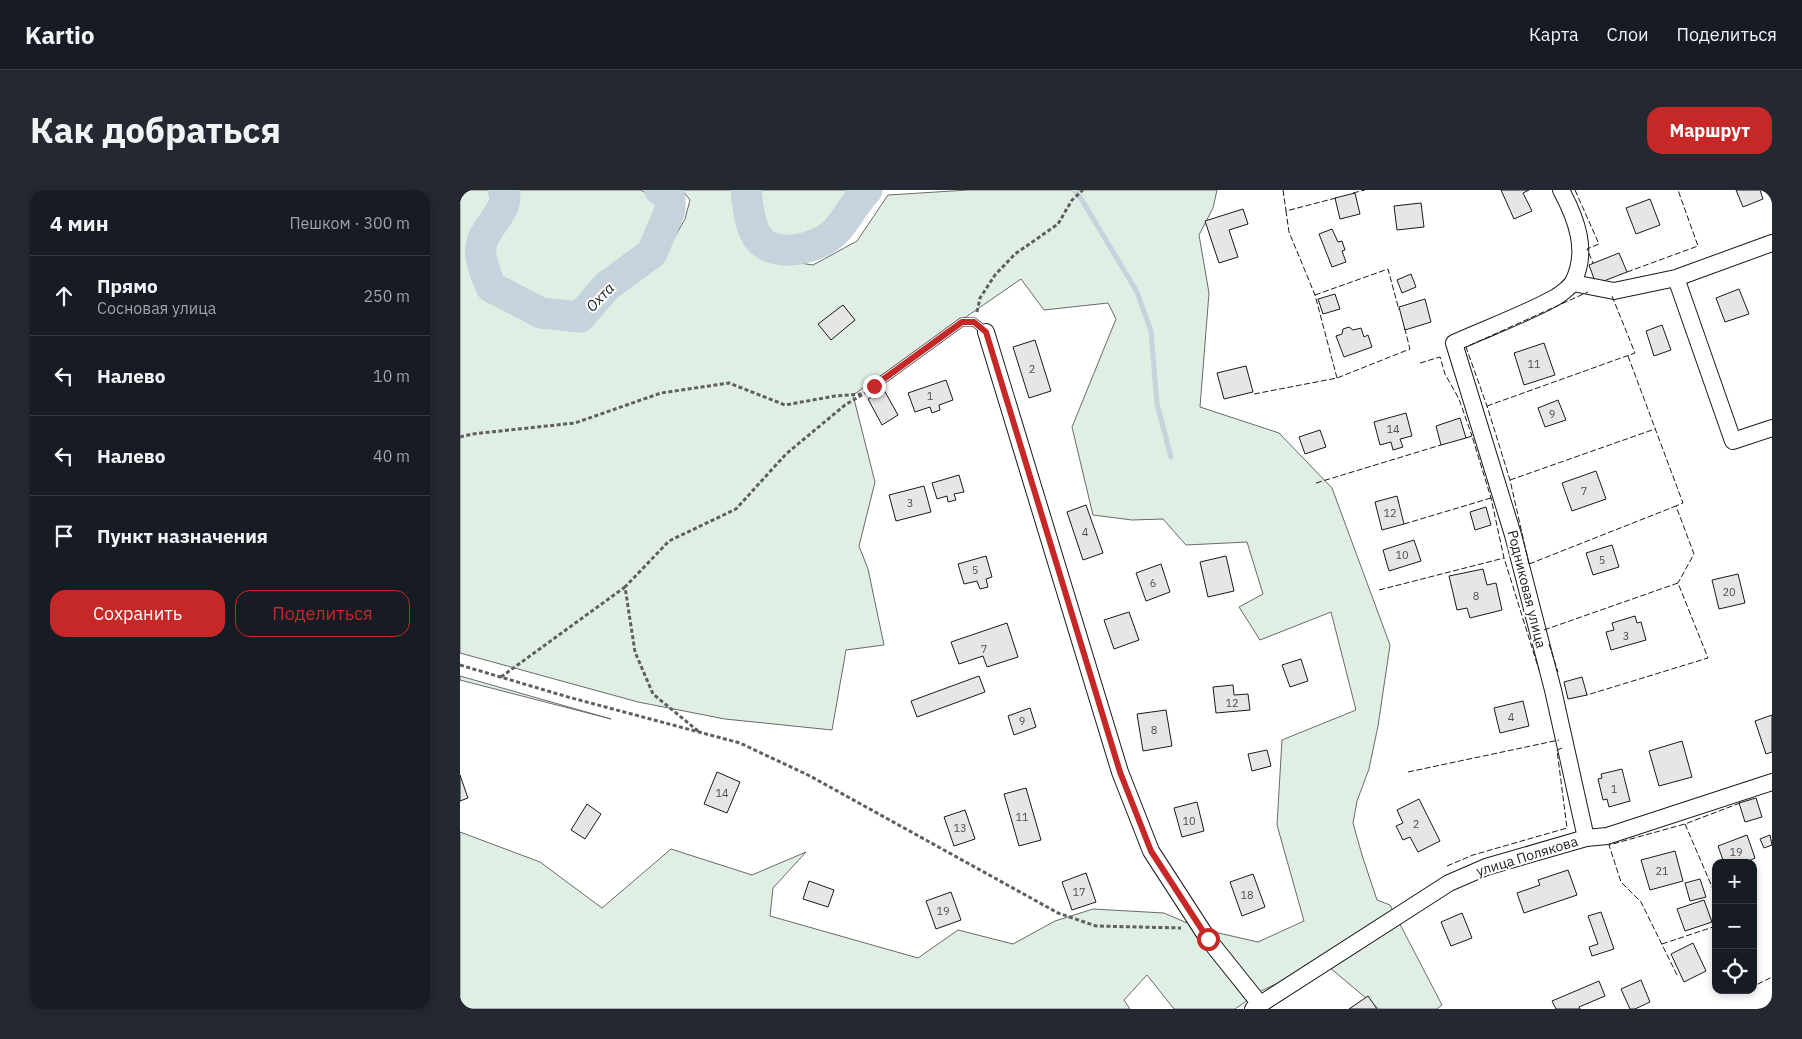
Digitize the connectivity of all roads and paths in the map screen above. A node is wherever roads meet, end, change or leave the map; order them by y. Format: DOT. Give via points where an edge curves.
graph roads {
  1 [pos="1082,190"];
  2 [pos="1561,190"];
  3 [pos="1772,243"];
  4 [pos="1676,278"];
  5 [pos="1573,283"];
  6 [pos="980,327"];
  7 [pos="874,386"];
  8 [pos="863,394"];
  9 [pos="1772,428"];
  10 [pos="460,437"];
  11 [pos="625,587"];
  12 [pos="460,665"];
  13 [pos="501,677"];
  14 [pos="700,732"];
  15 [pos="1772,782"];
  16 [pos="1586,838"];
  17 [pos="1201,929"];
  18 [pos="1256,1006"];
  1 -- 6 [label="path" via="1058,224 1015,254 994,275 980,298"];
  2 -- 5 [label="street" via="1580,234 1580,258"];
  3 -- 4 [label="street"];
  4 -- 5 [label="street" via="1614,291"];
  4 -- 9 [label="street" via="1733,441"];
  5 -- 16 [label="street, Родниковая улица" via="1558,296 1454,343 1513,534"];
  6 -- 7 [label="lane" via="962,322"];
  6 -- 17 [label="street" via="1120,772 1151,851"];
  7 -- 8 [label="path"];
  8 -- 10 [label="path" via="785,405 729,382 662,393 575,423"];
  8 -- 11 [label="path" via="786,454 736,509 670,541"];
  11 -- 13 [label="path"];
  11 -- 14 [label="path" via="635,652 653,694"];
  12 -- 13 [label="path"];
  13 -- 14 [label="path"];
  14 -- 17 [label="path" via="740,743 810,776 1058,913 1096,926"];
  15 -- 16 [label="street, улица Полякова" via="1606,836"];
  16 -- 18 [label="street, улица Полякова" via="1486,867 1449,883"];
  17 -- 18 [label="street"];
}
